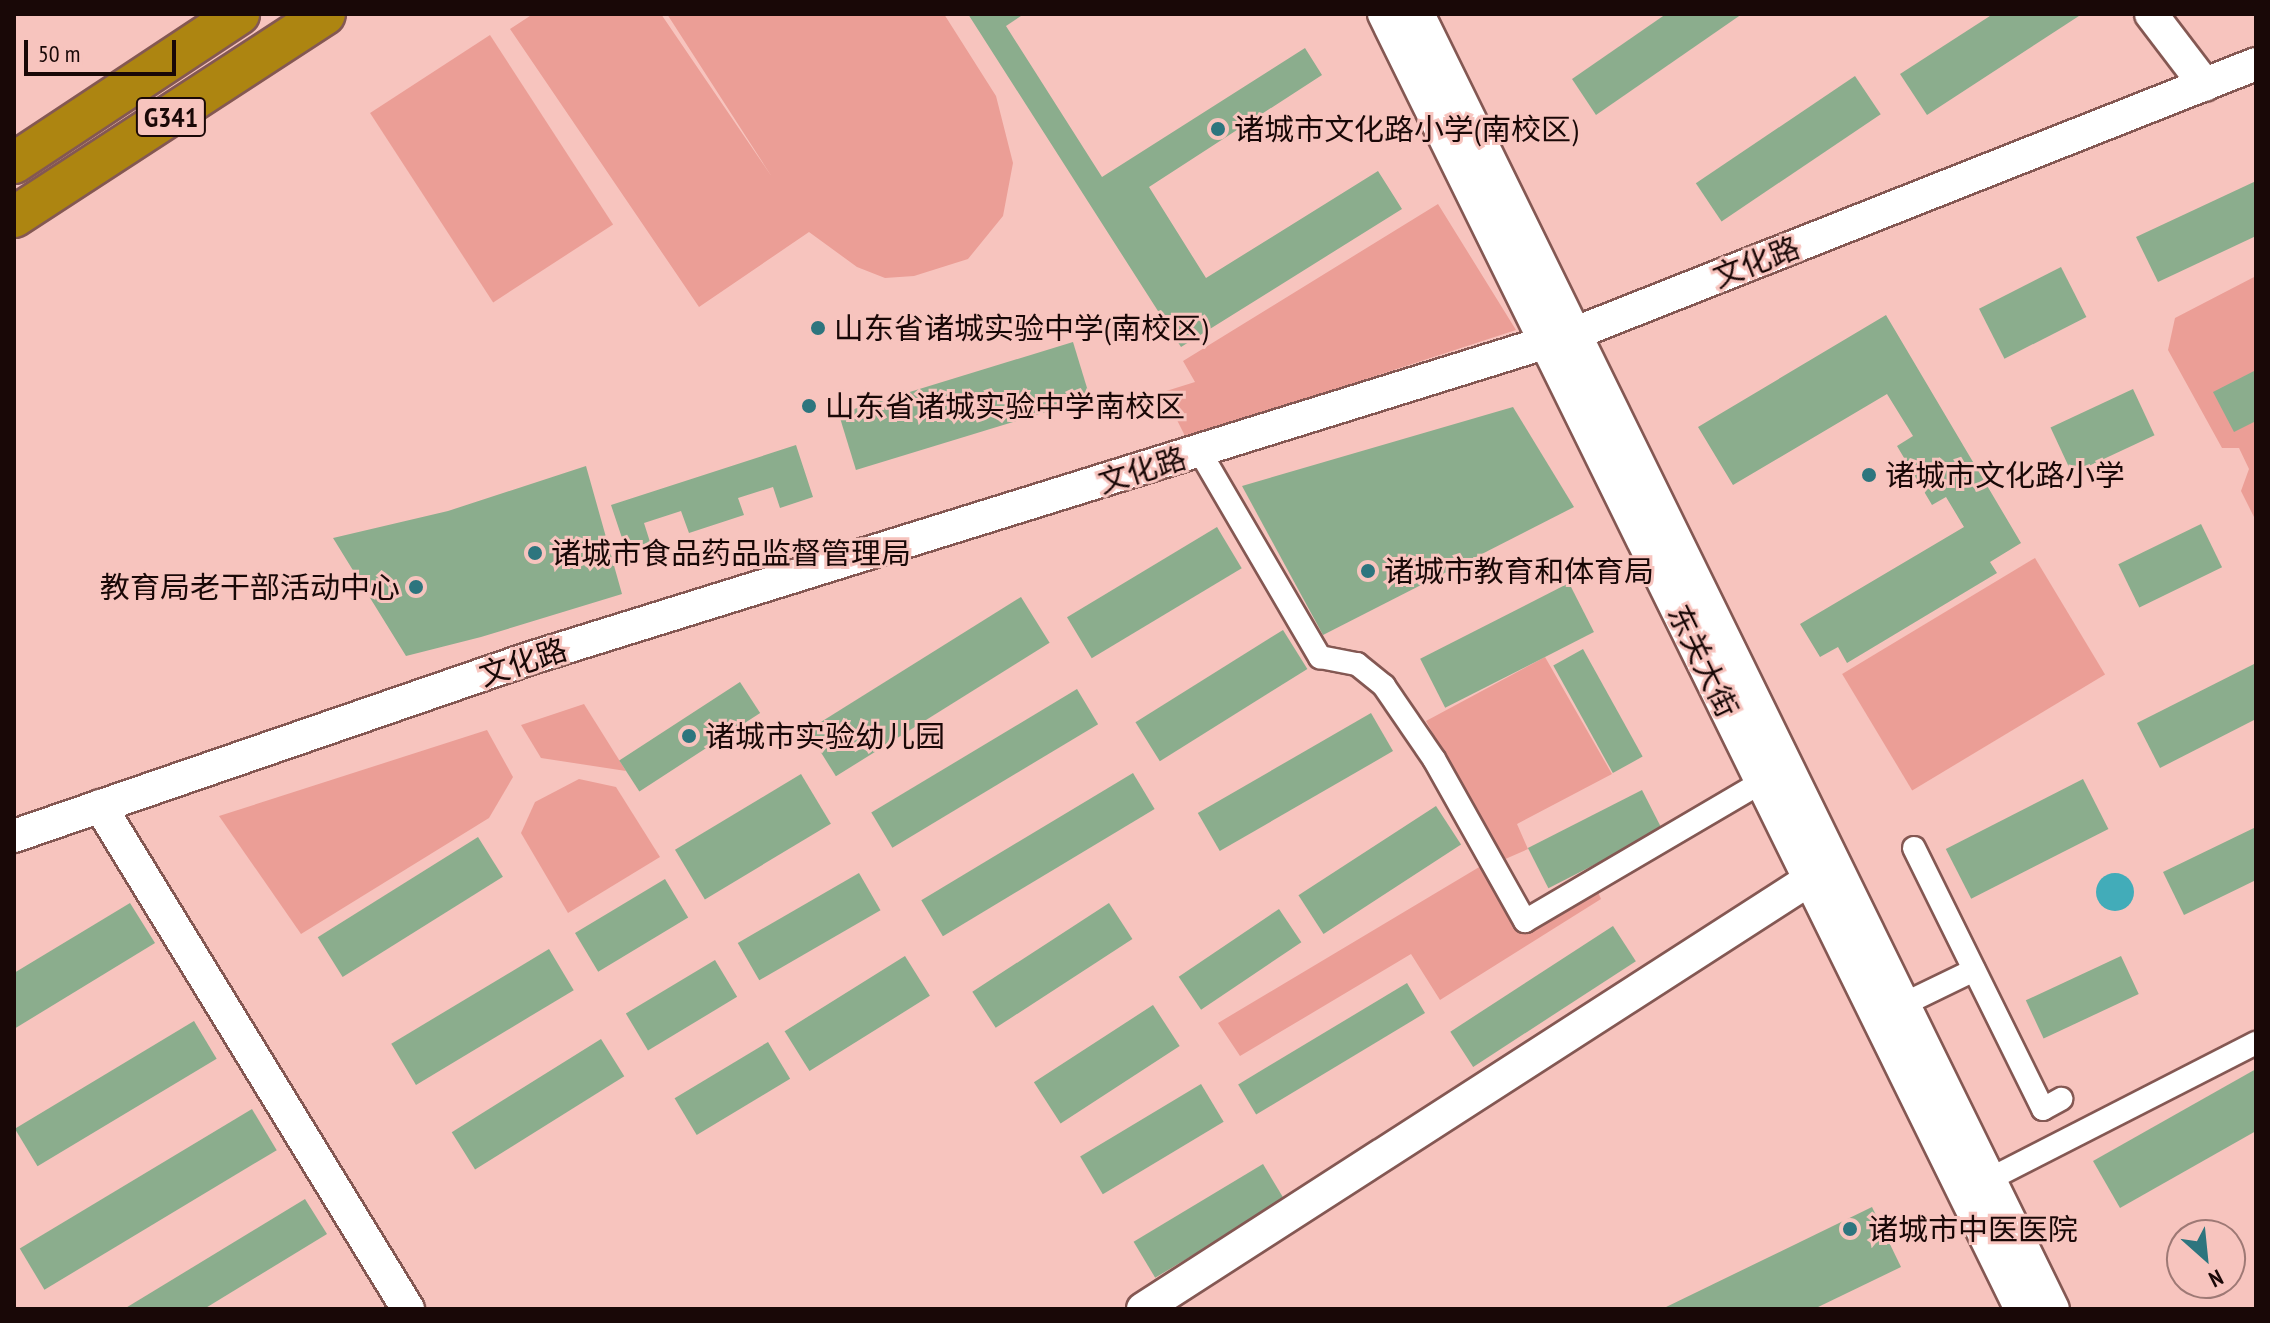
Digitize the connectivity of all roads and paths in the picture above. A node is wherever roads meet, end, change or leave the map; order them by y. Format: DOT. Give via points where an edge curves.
graph roads {
  1 [pos="239,14"];
  2 [pos="325,14"];
  3 [pos="1384,14"];
  4 [pos="1418,14"];
  5 [pos="2151,14"];
  6 [pos="2256,65"];
  7 [pos="2205,85"];
  8 [pos="14,163"];
  9 [pos="14,217"];
  10 [pos="1558,338"];
  11 [pos="1200,452"];
  12 [pos="1762,782"];
  13 [pos="100,806"];
  14 [pos="16,831"];
  15 [pos="1914,848"];
  16 [pos="1812,878"];
  17 [pos="1974,970"];
  18 [pos="1902,1005"];
  19 [pos="2256,1043"];
  20 [pos="2061,1099"];
  21 [pos="1988,1180"];
  22 [pos="408,1309"];
  23 [pos="1143,1309"];
  24 [pos="2021,1309"];
  25 [pos="2053,1309"];
  1 -- 8 [label="highway, G341"];
  2 -- 9 [label="highway, G341"];
  3 -- 10 [label="street, 东关大街"];
  4 -- 10 [label="street, 东关大街"];
  5 -- 7 [label="street"];
  6 -- 7 [label="street, 文化路"];
  7 -- 10 [label="street, 文化路"];
  10 -- 11 [label="street, 文化路"];
  10 -- 12 [label="street, 东关大街"];
  10 -- 18 [label="street, 东关大街"];
  11 -- 12 [label="street" via="1320,657 1357,664 1384,686 1434,759 1525,921"];
  11 -- 13 [label="street, 文化路" via="531,658"];
  12 -- 16 [label="street, 东关大街"];
  13 -- 14 [label="street, 文化路"];
  13 -- 22 [label="street"];
  15 -- 17 [label="street"];
  16 -- 23 [label="street"];
  16 -- 24 [label="street, 东关大街"];
  17 -- 18 [label="street"];
  17 -- 20 [label="street" via="2043,1109"];
  18 -- 21 [label="street, 东关大街"];
  19 -- 21 [label="street"];
  21 -- 25 [label="street, 东关大街"];
}
